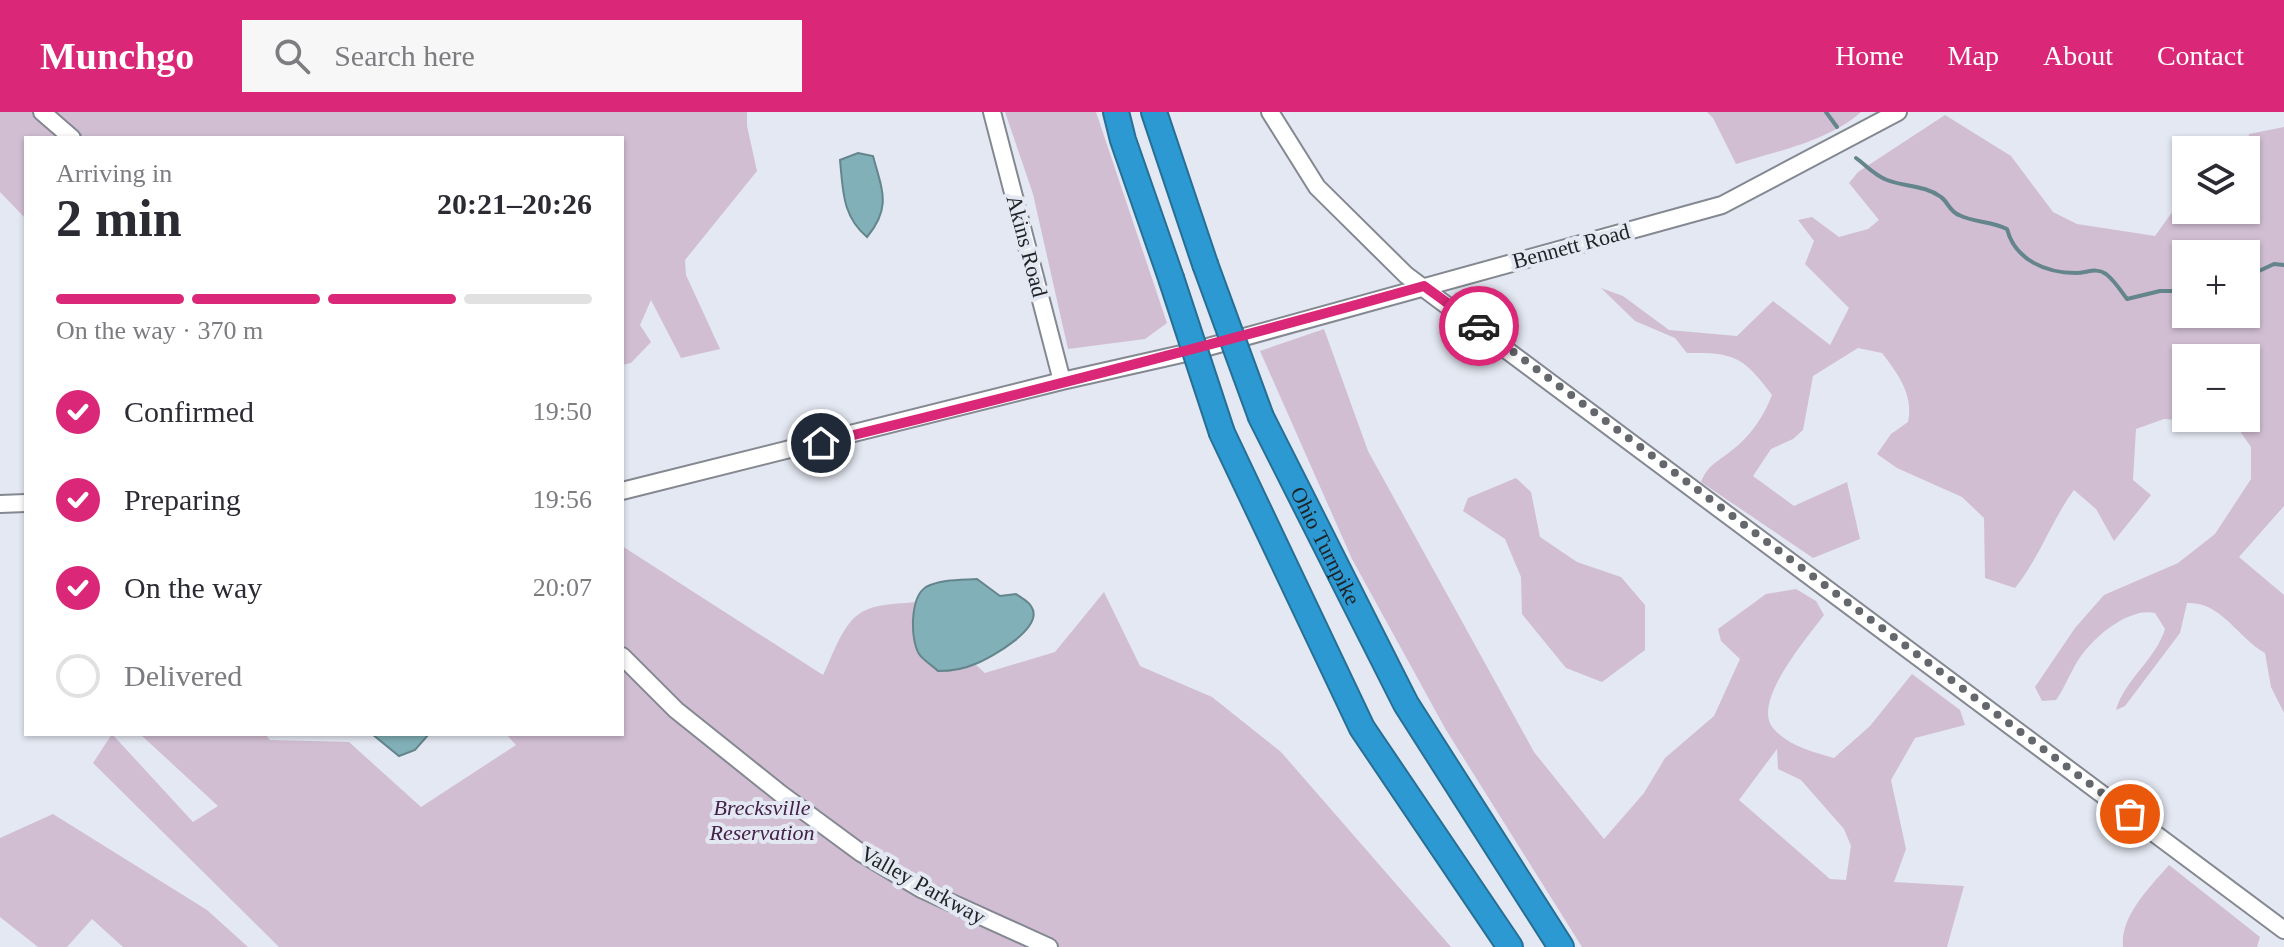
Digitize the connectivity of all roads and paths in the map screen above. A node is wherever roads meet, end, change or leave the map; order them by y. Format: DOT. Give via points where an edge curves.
graph roads {
  1 [pos="42,112"];
  2 [pos="992,112"];
  3 [pos="1116,112"];
  4 [pos="1154,112"];
  5 [pos="1270,112"];
  6 [pos="1898,112"];
  7 [pos="70,136"];
  8 [pos="1424,286"];
  9 [pos="1062,381"];
  10 [pos="624,490"];
  11 [pos="24,503"];
  12 [pos="0,504"];
  13 [pos="624,658"];
  14 [pos="2284,930"];
  15 [pos="1049,947"];
  16 [pos="1510,947"];
  17 [pos="1561,947"];
  1 -- 7 [label="street"];
  2 -- 9 [label="street, Akins Road"];
  3 -- 16 [label="highway, Ohio Turnpike, bridge" via="1222,433 1362,728"];
  4 -- 17 [label="highway, Ohio Turnpike, bridge" via="1261,417 1406,704"];
  5 -- 8 [label="street" via="1317,187 1394,264"];
  6 -- 8 [label="street, Bennett Road" via="1722,205"];
  8 -- 9 [label="street, Bennett Road" via="1186,353"];
  8 -- 14 [label="street"];
  9 -- 10 [label="street, Bennett Road"];
  11 -- 12 [label="street"];
  13 -- 15 [label="street, Valley Parkway" via="676,710 861,853 921,889"];
}
